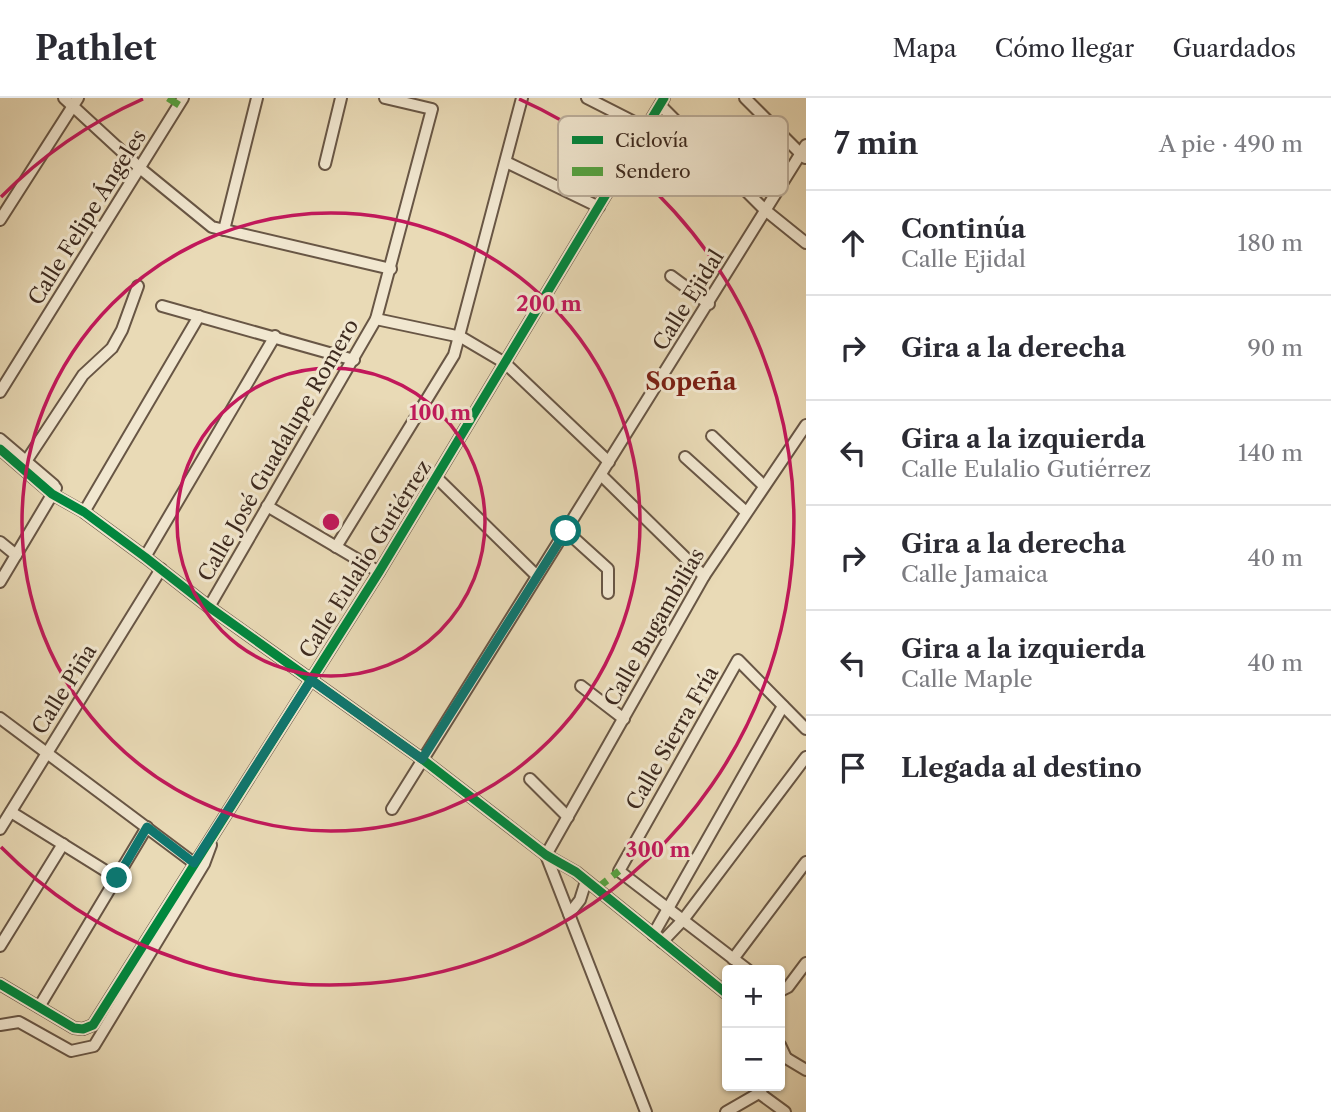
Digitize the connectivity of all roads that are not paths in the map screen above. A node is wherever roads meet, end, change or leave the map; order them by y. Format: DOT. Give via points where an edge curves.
graph roads {
  1 [pos="64,98"];
  2 [pos="183,98"];
  3 [pos="257,98"];
  4 [pos="341,98"];
  5 [pos="385,98"];
  6 [pos="522,98"];
  7 [pos="587,98"];
  8 [pos="748,99"];
  9 [pos="662,101"];
  10 [pos="76,102"];
  11 [pos="622,116"];
  12 [pos="676,116"];
  13 [pos="766,116"];
  14 [pos="788,137"];
  15 [pos="804,152"];
  16 [pos="506,162"];
  17 [pos="325,164"];
  18 [pos="141,169"];
  19 [pos="788,176"];
  20 [pos="558,187"];
  21 [pos="576,196"];
  22 [pos="606,196"];
  23 [pos="752,196"];
  24 [pos="774,196"];
  25 [pos="599,207"];
  26 [pos="765,210"];
  27 [pos="0,220"];
  28 [pos="225,230"];
  29 [pos="806,243"];
  30 [pos="391,269"];
  31 [pos="671,276"];
  32 [pos="138,286"];
  33 [pos="709,304"];
  34 [pos="162,306"];
  35 [pos="199,316"];
  36 [pos="376,319"];
  37 [pos="275,337"];
  38 [pos="461,337"];
  39 [pos="355,360"];
  40 [pos="505,363"];
  41 [pos="0,392"];
  42 [pos="806,425"];
  43 [pos="712,436"];
  44 [pos="0,439"];
  45 [pos="0,449"];
  46 [pos="685,457"];
  47 [pos="609,462"];
  48 [pos="25,463"];
  49 [pos="601,475"];
  50 [pos="437,478"];
  51 [pos="764,486"];
  52 [pos="54,491"];
  53 [pos="267,506"];
  54 [pos="84,512"];
  55 [pos="746,512"];
  56 [pos="566,531"];
  57 [pos="0,542"];
  58 [pos="336,547"];
  59 [pos="16,555"];
  60 [pos="145,556"];
  61 [pos="161,569"];
  62 [pos="379,572"];
  63 [pos="537,576"];
  64 [pos="704,576"];
  65 [pos="0,582"];
  66 [pos="608,593"];
  67 [pos="209,607"];
  68 [pos="311,680"];
  69 [pos="581,686"];
  70 [pos="783,706"];
  71 [pos="0,718"];
  72 [pos="624,719"];
  73 [pos="806,729"];
  74 [pos="48,751"];
  75 [pos="806,757"];
  76 [pos="422,759"];
  77 [pos="530,779"];
  78 [pos="392,809"];
  79 [pos="11,812"];
  80 [pos="568,817"];
  81 [pos="147,827"];
  82 [pos="0,829"];
  83 [pos="216,829"];
  84 [pos="63,844"];
  85 [pos="546,855"];
  86 [pos="806,862"];
  87 [pos="194,863"];
  88 [pos="117,878"];
  89 [pos="586,881"];
  90 [pos="669,909"];
  91 [pos="569,914"];
  92 [pos="683,920"];
  93 [pos="658,938"];
  94 [pos="0,946"];
  95 [pos="733,959"];
  96 [pos="806,963"];
  97 [pos="741,965"];
  98 [pos="0,984"];
  99 [pos="785,988"];
  100 [pos="722,990"];
  101 [pos="39,1007"];
  102 [pos="0,1025"];
  103 [pos="785,1063"];
  104 [pos="806,1070"];
  105 [pos="759,1091"];
  106 [pos="764,1091"];
  107 [pos="646,1112"];
  108 [pos="726,1112"];
  109 [pos="785,1112"];
  1 -- 10 [label="street"];
  2 -- 18 [label="street, Calle Felipe Ángeles"];
  3 -- 28 [label="street"];
  4 -- 17 [label="street"];
  5 -- 30 [label="street, Calle José Guadalupe Romero" via="432,109"];
  6 -- 16 [label="street"];
  7 -- 11 [label="street"];
  8 -- 13 [label="street"];
  9 -- 12 [label="street"];
  10 -- 18 [label="street"];
  10 -- 27 [label="street"];
  14 -- 15 [label="street"];
  15 -- 19 [label="street, Calle Ejidal"];
  16 -- 20 [label="street"];
  16 -- 38 [label="street"];
  18 -- 28 [label="street" via="212,227"];
  18 -- 41 [label="street, Calle Felipe Ángeles"];
  21 -- 25 [label="street"];
  22 -- 25 [label="street, Calle Eulalio Gutiérrez"];
  23 -- 26 [label="street"];
  24 -- 26 [label="street, Calle Ejidal"];
  25 -- 40 [label="street, Calle Eulalio Gutiérrez"];
  26 -- 29 [label="street"];
  26 -- 33 [label="street, Calle Ejidal"];
  28 -- 30 [label="street"];
  30 -- 36 [label="street, Calle José Guadalupe Romero"];
  31 -- 33 [label="street"];
  32 -- 48 [label="street" via="112,348 83,375"];
  33 -- 47 [label="street, Calle Ejidal"];
  34 -- 35 [label="street"];
  35 -- 37 [label="street"];
  35 -- 54 [label="street"];
  36 -- 38 [label="street"];
  36 -- 39 [label="street, Calle José Guadalupe Romero"];
  37 -- 39 [label="street"];
  37 -- 60 [label="street"];
  38 -- 40 [label="street"];
  38 -- 58 [label="street"];
  39 -- 53 [label="street, Calle José Guadalupe Romero"];
  40 -- 47 [label="street"];
  40 -- 50 [label="street, Calle Eulalio Gutiérrez"];
  42 -- 51 [label="street, Calle Bugambilias"];
  43 -- 51 [label="street"];
  44 -- 48 [label="street"];
  45 -- 48 [label="street"];
  46 -- 55 [label="street"];
  47 -- 49 [label="street, Calle Ejidal"];
  48 -- 52 [label="street"];
  49 -- 56 [label="street, Calle Ejidal"];
  49 -- 64 [label="street"];
  50 -- 62 [label="street, Calle Eulalio Gutiérrez"];
  50 -- 63 [label="street"];
  51 -- 55 [label="street, Calle Bugambilias"];
  52 -- 54 [label="street"];
  52 -- 59 [label="street"];
  53 -- 58 [label="street"];
  53 -- 67 [label="street, Calle José Guadalupe Romero"];
  54 -- 60 [label="street"];
  55 -- 64 [label="street, Calle Bugambilias"];
  56 -- 63 [label="street, Calle Ejidal"];
  56 -- 66 [label="street" via="608,569"];
  57 -- 59 [label="street"];
  58 -- 62 [label="street"];
  59 -- 65 [label="street"];
  60 -- 61 [label="street"];
  61 -- 67 [label="street"];
  61 -- 74 [label="street, Calle Piña"];
  62 -- 68 [label="street, Calle Eulalio Gutiérrez"];
  63 -- 76 [label="street, Calle Ejidal"];
  64 -- 72 [label="street, Calle Bugambilias"];
  67 -- 68 [label="street"];
  68 -- 76 [label="street"];
  68 -- 83 [label="street, Calle Eulalio Gutiérrez"];
  69 -- 72 [label="street"];
  70 -- 73 [label="street"];
  70 -- 90 [label="street"];
  70 -- 90 [label="street, Calle Sierra Fría" via="738,660 619,871"];
  71 -- 74 [label="street"];
  72 -- 80 [label="street, Calle Bugambilias"];
  74 -- 79 [label="street, Calle Piña"];
  74 -- 81 [label="street"];
  75 -- 92 [label="street"];
  76 -- 78 [label="street, Calle Ejidal"];
  76 -- 85 [label="street"];
  77 -- 80 [label="street"];
  79 -- 82 [label="street, Calle Piña"];
  79 -- 84 [label="street"];
  80 -- 85 [label="street, Calle Bugambilias"];
  81 -- 87 [label="street"];
  81 -- 88 [label="street"];
  83 -- 87 [label="street, Calle Eulalio Gutiérrez"];
  83 -- 102 [label="street" via="204,864 94,1046 71,1051 19,1022"];
  84 -- 88 [label="street"];
  84 -- 94 [label="street"];
  85 -- 89 [label="street"];
  85 -- 91 [label="street"];
  86 -- 95 [label="street"];
  87 -- 101 [label="street, Calle Eulalio Gutiérrez" via="93,1025 74,1028"];
  88 -- 101 [label="street"];
  89 -- 91 [label="street"];
  89 -- 93 [label="street"];
  90 -- 92 [label="street"];
  90 -- 93 [label="street"];
  91 -- 107 [label="street"];
  92 -- 93 [label="street"];
  92 -- 95 [label="street"];
  93 -- 100 [label="street"];
  95 -- 97 [label="street"];
  96 -- 99 [label="street"];
  98 -- 101 [label="street"];
  103 -- 104 [label="street"];
  105 -- 108 [label="street"];
  106 -- 109 [label="street"];
}
